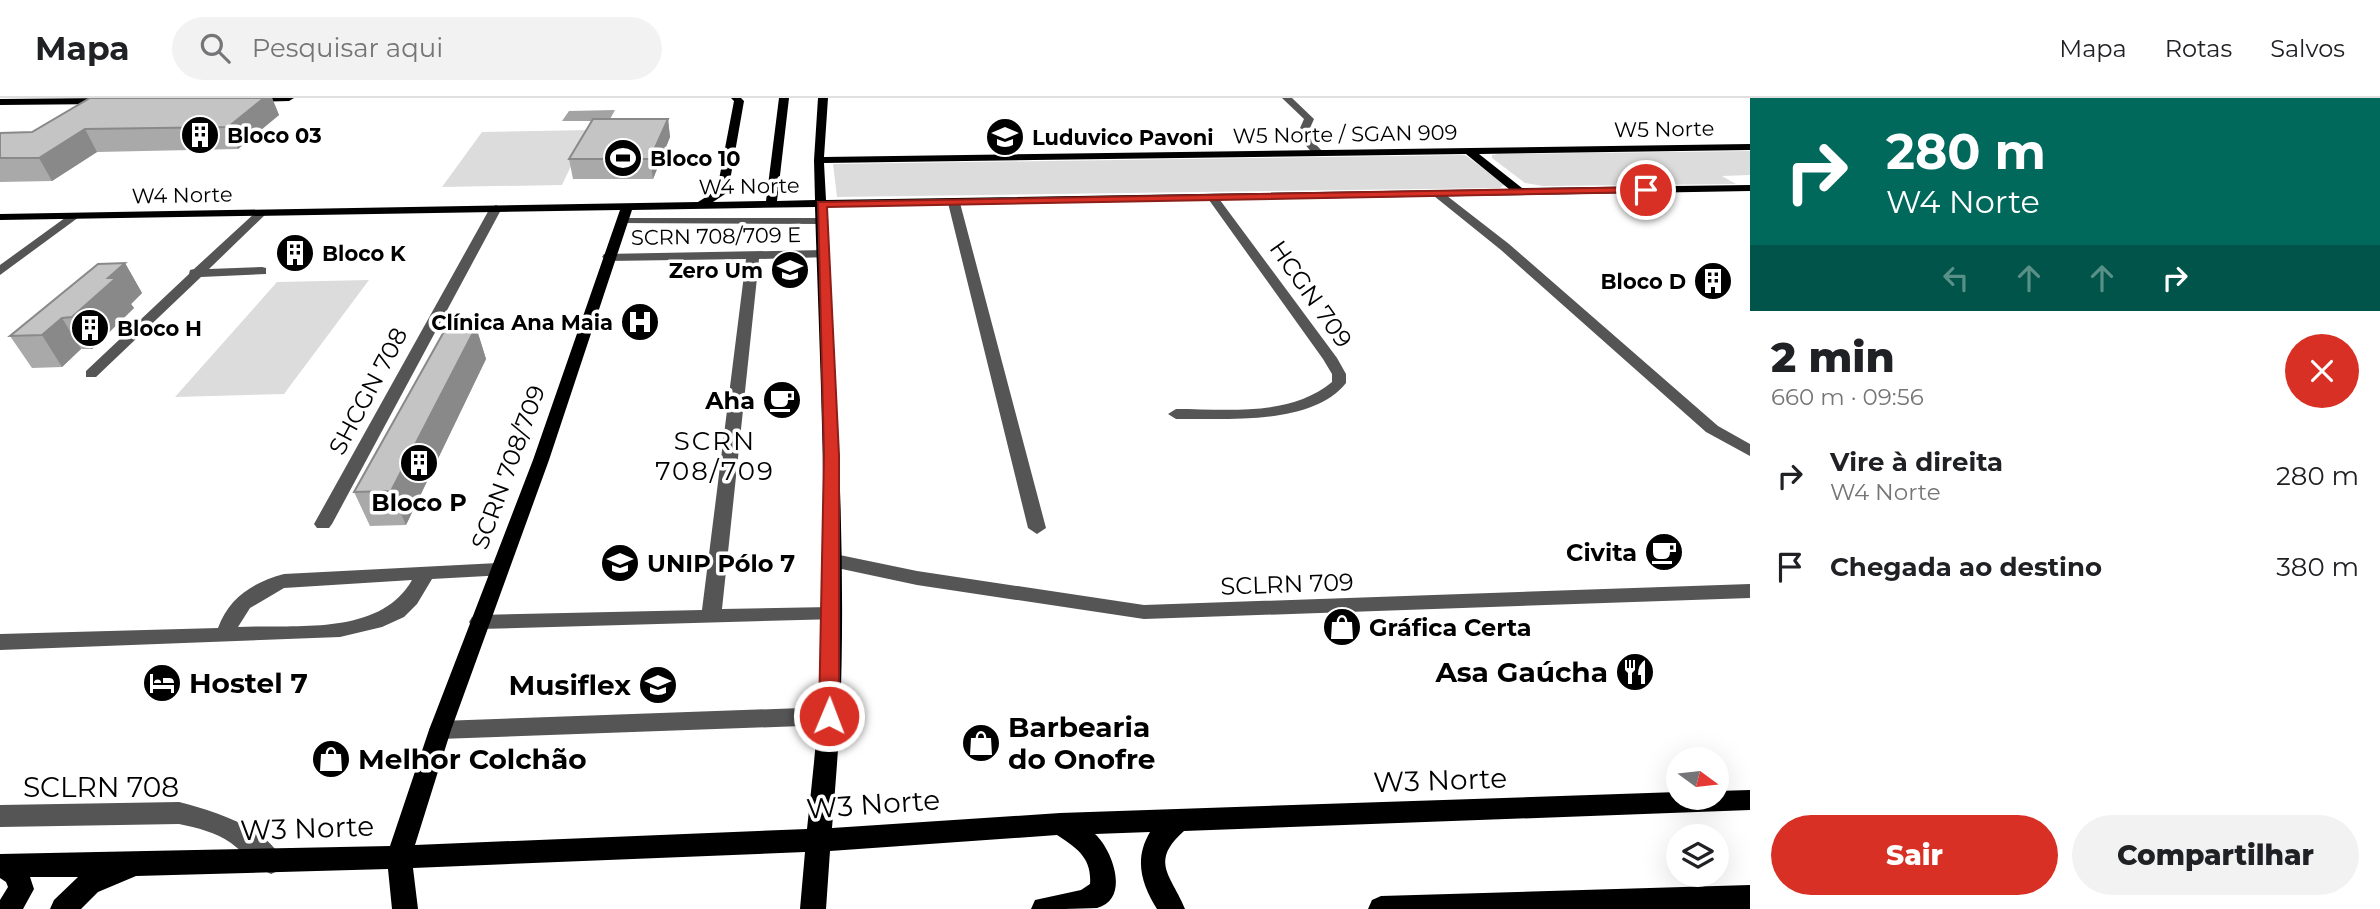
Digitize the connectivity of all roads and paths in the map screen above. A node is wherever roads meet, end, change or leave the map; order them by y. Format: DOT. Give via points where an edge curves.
graph roads {
  1 [pos="289,98"];
  2 [pos="736,98"];
  3 [pos="784,98"];
  4 [pos="823,98"];
  5 [pos="1287,98"];
  6 [pos="241,99"];
  7 [pos="120,100"];
  8 [pos="0,102"];
  9 [pos="1750,147"];
  10 [pos="1578,149"];
  11 [pos="1470,152"];
  12 [pos="1318,153"];
  13 [pos="819,160"];
  14 [pos="1749,189"];
  15 [pos="1520,192"];
  16 [pos="1438,194"];
  17 [pos="1213,198"];
  18 [pos="954,203"];
  19 [pos="822,204"];
  20 [pos="771,205"];
  21 [pos="689,206"];
  22 [pos="627,207"];
  23 [pos="496,208"];
  24 [pos="261,213"];
  25 [pos="0,217"];
  26 [pos="72,217"];
  27 [pos="622,221"];
  28 [pos="823,221"];
  29 [pos="825,254"];
  30 [pos="753,255"];
  31 [pos="608,257"];
  32 [pos="0,271"];
  33 [pos="262,271"];
  34 [pos="194,274"];
  35 [pos="91,374"];
  36 [pos="1176,414"];
  37 [pos="1750,451"];
  38 [pos="323,524"];
  39 [pos="1037,528"];
  40 [pos="830,560"];
  41 [pos="498,570"];
  42 [pos="426,572"];
  43 [pos="1750,591"];
  44 [pos="831,614"];
  45 [pos="711,615"];
  46 [pos="480,622"];
  47 [pos="226,635"];
  48 [pos="0,642"];
  49 [pos="829,716"];
  50 [pos="440,730"];
  51 [pos="1750,800"];
  52 [pos="0,816"];
  53 [pos="1175,822"];
  54 [pos="1060,824"];
  55 [pos="820,840"];
  56 [pos="399,856"];
  57 [pos="271,862"];
  58 [pos="150,863"];
  59 [pos="3,866"];
  60 [pos="1750,897"];
  61 [pos="9,909"];
  62 [pos="63,909"];
  63 [pos="405,909"];
  64 [pos="813,909"];
  65 [pos="1044,909"];
  66 [pos="1172,909"];
  67 [pos="1381,909"];
  1 -- 6 [label="main road"];
  2 -- 21 [label="main road" via="738,121 722,192 710,202"];
  3 -- 20 [label="main road"];
  4 -- 13 [label="main road"];
  5 -- 12 [label="street" via="1309,119 1302,135"];
  7 -- 8 [label="main road"];
  9 -- 10 [label="main road, W5 Norte"];
  10 -- 11 [label="main road, W5 Norte / SGAN 909"];
  11 -- 12 [label="main road, W5 Norte / SGAN 909"];
  11 -- 15 [label="main road"];
  12 -- 13 [label="main road, W5 Norte / SGAN 909"];
  13 -- 19 [label="main road"];
  14 -- 15 [label="main road, W4 Norte"];
  15 -- 16 [label="main road, W4 Norte"];
  16 -- 17 [label="main road, W4 Norte"];
  16 -- 37 [label="street" via="1514,254 1712,429"];
  17 -- 18 [label="main road, W4 Norte"];
  17 -- 36 [label="street, HCGN 709" via="1330,358 1339,383 1333,390 1286,410"];
  18 -- 19 [label="main road, W4 Norte"];
  18 -- 39 [label="street"];
  19 -- 20 [label="main road, W4 Norte"];
  19 -- 28 [label="main road"];
  20 -- 21 [label="main road, W4 Norte"];
  21 -- 22 [label="main road, W4 Norte"];
  22 -- 23 [label="main road, W4 Norte"];
  22 -- 27 [label="main road, SCRN 708/709"];
  23 -- 24 [label="main road, W4 Norte"];
  23 -- 38 [label="street, SHCGN 708"];
  24 -- 26 [label="main road, W4 Norte"];
  24 -- 34 [label="street"];
  25 -- 26 [label="main road, W4 Norte"];
  26 -- 32 [label="street"];
  27 -- 28 [label="street"];
  27 -- 31 [label="main road, SCRN 708/709"];
  28 -- 29 [label="main road"];
  29 -- 30 [label="street, SCRN 708/709 E"];
  29 -- 40 [label="main road"];
  30 -- 31 [label="street, SCRN 708/709 E"];
  30 -- 45 [label="street"];
  31 -- 41 [label="main road, SCRN 708/709" via="541,460"];
  33 -- 34 [label="street"];
  34 -- 35 [label="street"];
  40 -- 43 [label="street, SCLRN 709" via="917,578 1144,612"];
  40 -- 44 [label="main road"];
  41 -- 42 [label="street"];
  41 -- 46 [label="main road, SCRN 708/709"];
  42 -- 47 [label="street" via="399,611 371,626"];
  42 -- 47 [label="street" via="276,583 239,606"];
  44 -- 45 [label="street"];
  44 -- 49 [label="main road"];
  45 -- 46 [label="street"];
  46 -- 50 [label="main road, SCRN 708/709"];
  47 -- 48 [label="street"];
  49 -- 50 [label="street"];
  49 -- 55 [label="main road"];
  50 -- 56 [label="main road, SCRN 708/709"];
  51 -- 53 [label="main road, W3 Norte"];
  52 -- 57 [label="street, SCLRN 708" via="178,813 238,834"];
  53 -- 54 [label="main road, W3 Norte"];
  53 -- 66 [label="main road" via="1151,849 1158,886"];
  54 -- 55 [label="main road, W3 Norte"];
  54 -- 65 [label="main road" via="1088,841 1100,857 1102,889 1094,898"];
  55 -- 56 [label="main road, W3 Norte"];
  55 -- 64 [label="main road"];
  56 -- 57 [label="main road, W3 Norte"];
  56 -- 63 [label="main road"];
  57 -- 58 [label="main road, W3 Norte"];
  58 -- 59 [label="main road, W3 Norte"];
  58 -- 62 [label="main road" via="89,883"];
  59 -- 61 [label="main road" via="18,875 20,889"];
  60 -- 67 [label="main road"];
}
